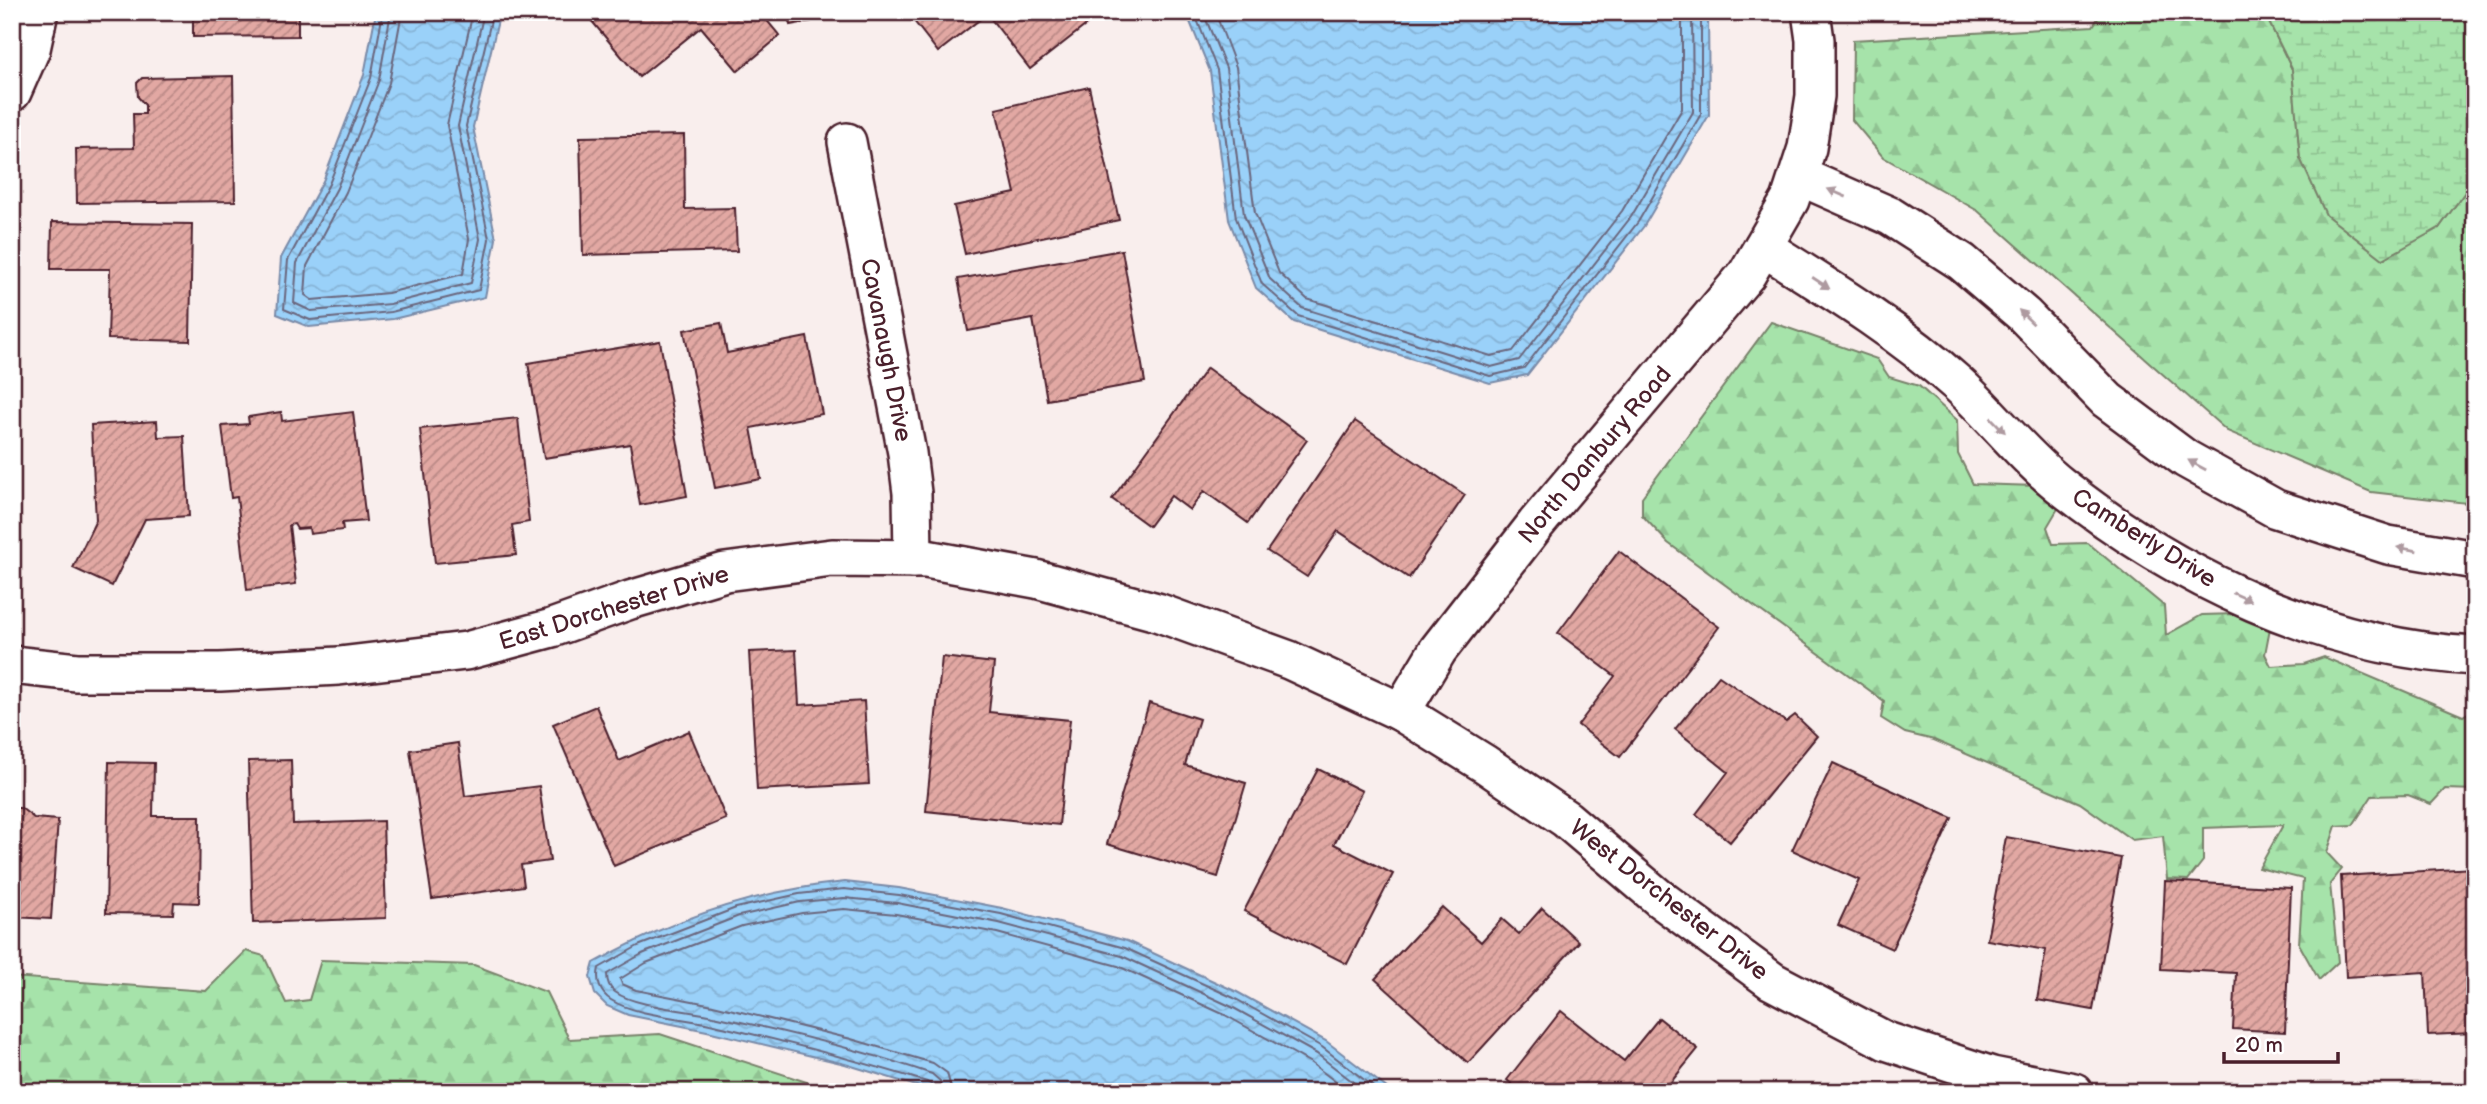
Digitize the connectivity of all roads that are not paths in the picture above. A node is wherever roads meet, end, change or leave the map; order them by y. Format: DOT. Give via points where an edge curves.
graph roads {
  1 [pos="39,12"];
  2 [pos="1811,12"];
  3 [pos="12,92"];
  4 [pos="847,142"];
  5 [pos="1794,188"];
  6 [pos="1763,247"];
  7 [pos="914,559"];
  8 [pos="2475,560"];
  9 [pos="2475,656"];
  10 [pos="12,665"];
  11 [pos="1401,712"];
  12 [pos="2074,1092"];
  1 -- 3 [label="street" via="31,48"];
  2 -- 5 [label="street, North Danbury Road" via="1815,96 1807,148"];
  4 -- 7 [label="street, Cavanaugh Drive" via="907,453"];
  5 -- 6 [label="street, North Danbury Road"];
  8 -- 5 [label="street, one-way" via="2388,545 2276,509 2186,459 2107,400 2024,315 1962,262 1890,216"];
  6 -- 9 [label="street, Camberly Drive, one-way" via="1906,341 1959,385 2057,484 2120,530 2196,576 2349,636 2443,655"];
  6 -- 11 [label="street, North Danbury Road" via="1747,274 1536,524 1446,639"];
  7 -- 10 [label="street, East Dorchester Drive" via="832,558 725,572 466,651 339,666 77,672"];
  7 -- 11 [label="street, East Dorchester Drive" via="1036,579 1157,612 1289,660"];
  11 -- 12 [label="street, West Dorchester Drive" via="1566,819 1659,898 1772,981 1886,1041 1992,1076"];
}
